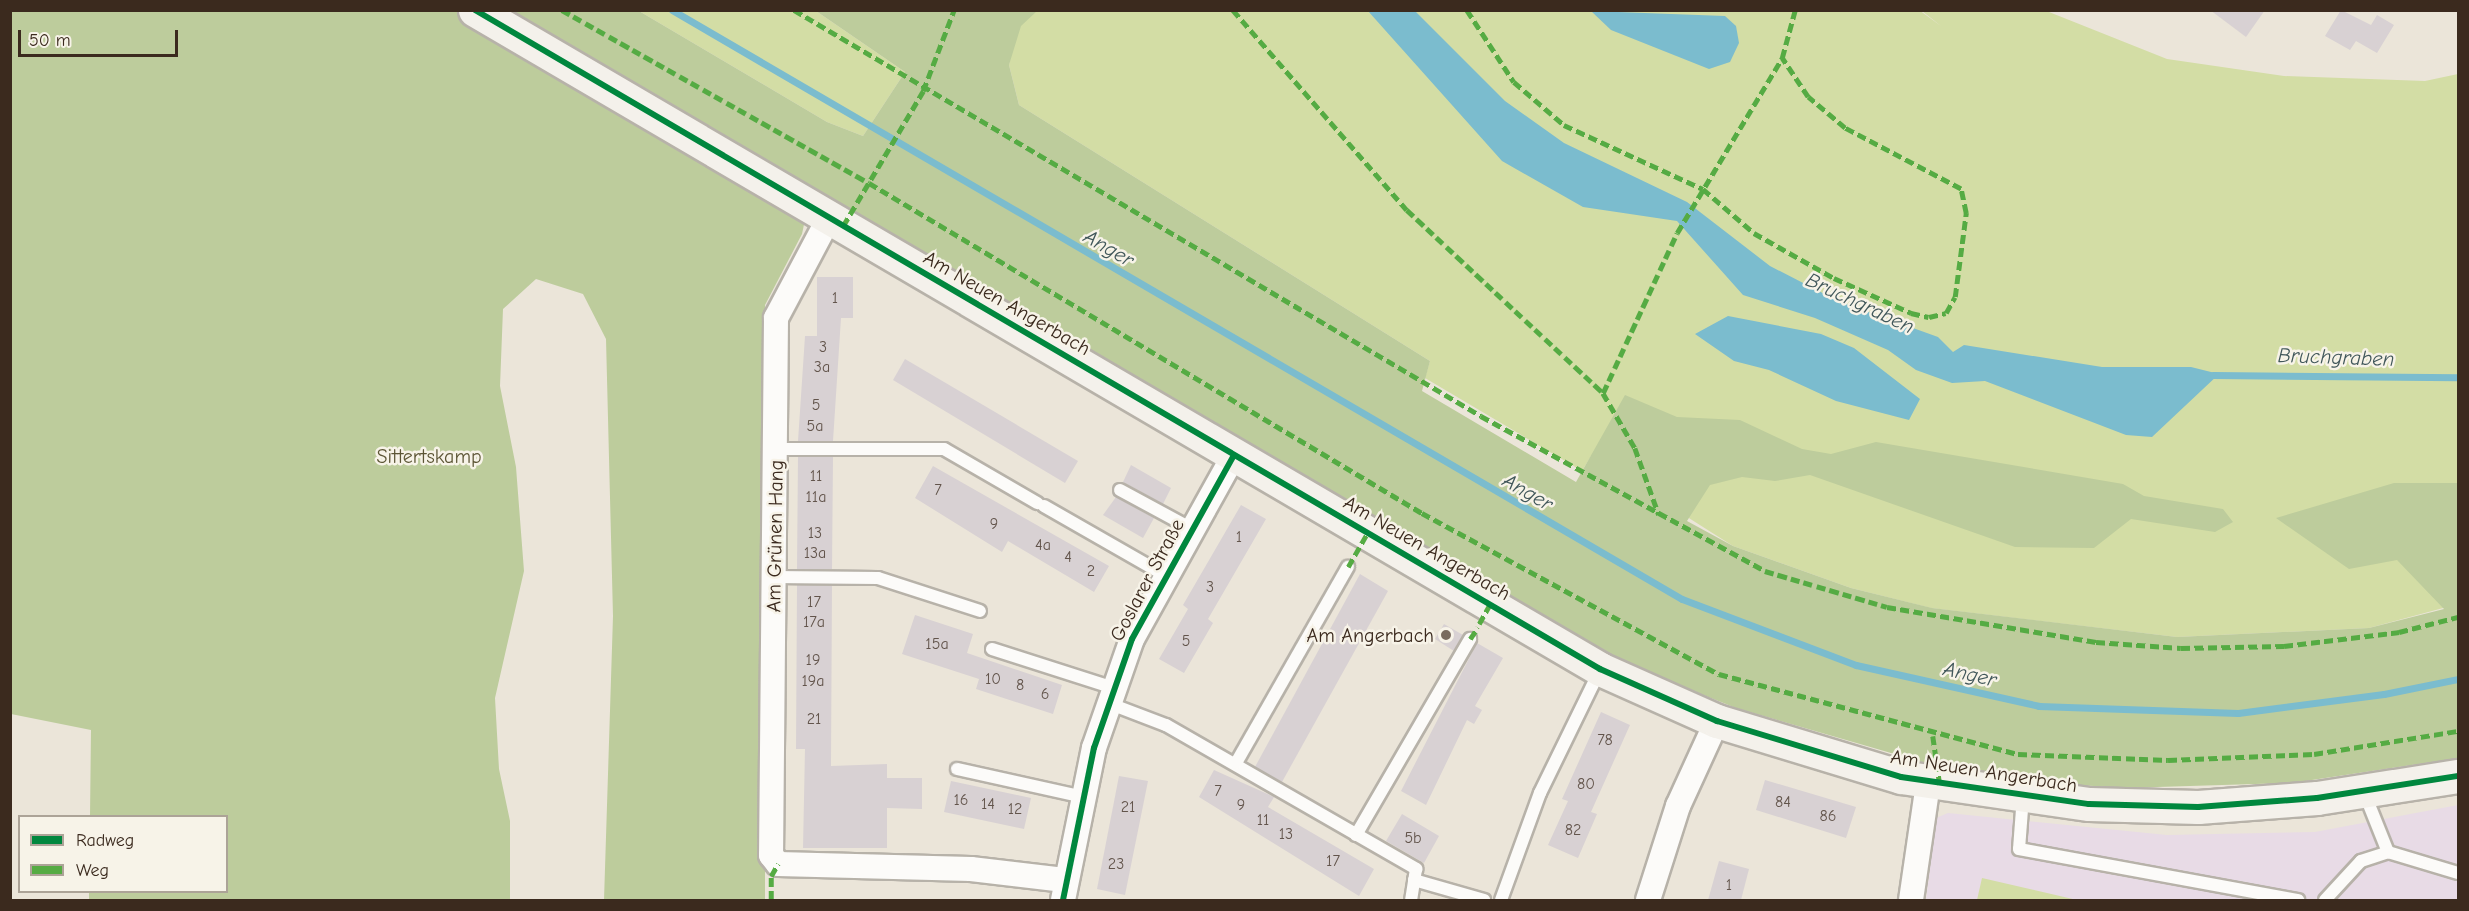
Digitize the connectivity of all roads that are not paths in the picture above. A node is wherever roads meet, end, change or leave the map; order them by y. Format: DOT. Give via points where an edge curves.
graph roads {
  1 [pos="475,10"];
  2 [pos="829,218"];
  3 [pos="776,449"];
  4 [pos="1234,456"];
  5 [pos="1120,490"];
  6 [pos="1192,530"];
  7 [pos="1348,567"];
  8 [pos="1166,576"];
  9 [pos="774,577"];
  10 [pos="980,611"];
  11 [pos="1470,639"];
  12 [pos="992,649"];
  13 [pos="1600,669"];
  14 [pos="1111,696"];
  15 [pos="1717,721"];
  16 [pos="1236,763"];
  17 [pos="957,769"];
  18 [pos="2458,776"];
  19 [pos="1928,783"];
  20 [pos="2364,792"];
  21 [pos="2023,796"];
  22 [pos="1083,797"];
  23 [pos="1356,835"];
  24 [pos="2388,852"];
  25 [pos="778,864"];
  26 [pos="2458,873"];
  27 [pos="1414,880"];
  28 [pos="1064,890"];
  29 [pos="1411,900"];
  30 [pos="1484,900"];
  31 [pos="1501,900"];
  32 [pos="1648,900"];
  33 [pos="1911,900"];
  34 [pos="2298,900"];
  35 [pos="2325,900"];
  1 -- 2 [label="street, Am Neuen Angerbach"];
  2 -- 3 [label="street, Am Grünen Hang" via="776,318"];
  2 -- 4 [label="street, Am Neuen Angerbach"];
  3 -- 8 [label="lane" via="944,449"];
  3 -- 9 [label="street, Am Grünen Hang"];
  4 -- 6 [label="street, Goslarer Straße"];
  4 -- 13 [label="street, Am Neuen Angerbach"];
  5 -- 6 [label="lane"];
  6 -- 8 [label="street, Goslarer Straße"];
  7 -- 16 [label="lane"];
  8 -- 14 [label="street, Goslarer Straße" via="1132,639"];
  9 -- 10 [label="lane" via="878,578"];
  9 -- 25 [label="street, Am Grünen Hang" via="771,855"];
  11 -- 23 [label="lane"];
  12 -- 14 [label="lane"];
  13 -- 15 [label="street, Am Neuen Angerbach"];
  13 -- 31 [label="lane" via="1540,793"];
  14 -- 16 [label="lane"];
  14 -- 22 [label="street, Goslarer Straße"];
  15 -- 19 [label="street, Am Neuen Angerbach"];
  15 -- 32 [label="street" via="1678,806"];
  16 -- 23 [label="lane"];
  17 -- 22 [label="lane"];
  18 -- 20 [label="street, Am Neuen Angerbach"];
  19 -- 21 [label="street, Am Neuen Angerbach"];
  19 -- 33 [label="street"];
  20 -- 21 [label="street, Am Neuen Angerbach" via="2187,807"];
  20 -- 24 [label="lane"];
  21 -- 34 [label="lane" via="2019,849"];
  22 -- 28 [label="street, Goslarer Straße"];
  23 -- 27 [label="lane" via="1416,869"];
  24 -- 26 [label="lane"];
  24 -- 35 [label="lane" via="2361,861"];
  25 -- 28 [label="street, Goslarer Straße" via="971,869"];
  27 -- 29 [label="lane"];
  27 -- 30 [label="lane"];
}
